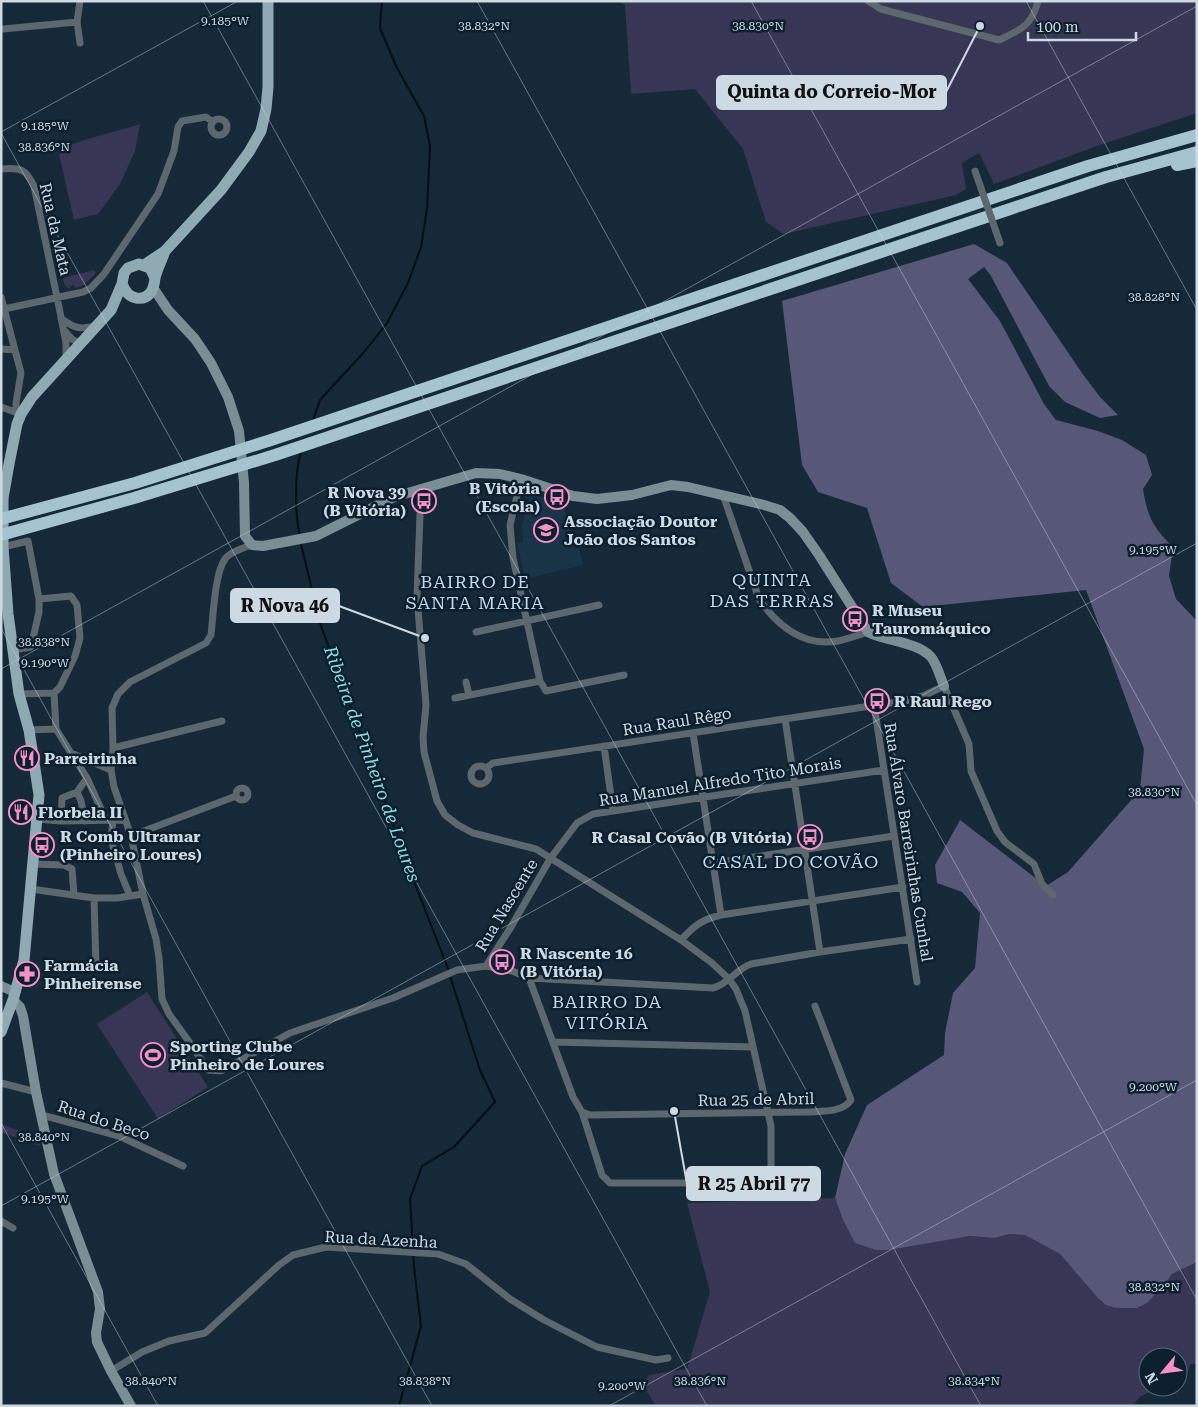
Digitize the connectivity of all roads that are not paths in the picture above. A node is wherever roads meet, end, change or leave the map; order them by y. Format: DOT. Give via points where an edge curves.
graph roads {
  1 [pos="80,1"];
  2 [pos="268,1"];
  3 [pos="868,1"];
  4 [pos="1038,1"];
  5 [pos="76,22"];
  6 [pos="3,29"];
  7 [pos="80,43"];
  8 [pos="213,122"];
  9 [pos="1197,128"];
  10 [pos="1197,135"];
  11 [pos="1197,152"];
  12 [pos="1197,161"];
  13 [pos="1,169"];
  14 [pos="975,171"];
  15 [pos="1073,171"];
  16 [pos="984,218"];
  17 [pos="1000,243"];
  18 [pos="165,251"];
  19 [pos="144,265"];
  20 [pos="122,284"];
  21 [pos="147,290"];
  22 [pos="1,297"];
  23 [pos="57,297"];
  24 [pos="4,309"];
  25 [pos="111,310"];
  26 [pos="61,318"];
  27 [pos="98,326"];
  28 [pos="63,330"];
  29 [pos="83,342"];
  30 [pos="1,349"];
  31 [pos="15,350"];
  32 [pos="66,361"];
  33 [pos="1,407"];
  34 [pos="21,414"];
  35 [pos="521,479"];
  36 [pos="421,488"];
  37 [pos="723,495"];
  38 [pos="2,532"];
  39 [pos="252,545"];
  40 [pos="39,599"];
  41 [pos="599,605"];
  42 [pos="527,621"];
  43 [pos="476,632"];
  44 [pos="868,632"];
  45 [pos="13,650"];
  46 [pos="624,675"];
  47 [pos="540,681"];
  48 [pos="466,682"];
  49 [pos="944,686"];
  50 [pos="54,693"];
  51 [pos="19,694"];
  52 [pos="469,695"];
  53 [pos="455,698"];
  54 [pos="874,705"];
  55 [pos="785,719"];
  56 [pos="222,721"];
  57 [pos="56,729"];
  58 [pos="29,730"];
  59 [pos="693,733"];
  60 [pos="604,746"];
  61 [pos="113,748"];
  62 [pos="71,753"];
  63 [pos="486,768"];
  64 [pos="111,770"];
  65 [pos="884,770"];
  66 [pos="88,780"];
  67 [pos="795,784"];
  68 [pos="77,792"];
  69 [pos="236,796"];
  70 [pos="703,797"];
  71 [pos="613,811"];
  72 [pos="37,819"];
  73 [pos="109,820"];
  74 [pos="124,820"];
  75 [pos="61,821"];
  76 [pos="85,821"];
  77 [pos="131,836"];
  78 [pos="894,836"];
  79 [pos="804,849"];
  80 [pos="550,859"];
  81 [pos="714,863"];
  82 [pos="33,864"];
  83 [pos="903,888"];
  84 [pos="31,889"];
  85 [pos="143,894"];
  86 [pos="74,895"];
  87 [pos="1054,895"];
  88 [pos="130,896"];
  89 [pos="94,898"];
  90 [pos="812,902"];
  91 [pos="721,916"];
  92 [pos="911,939"];
  93 [pos="681,940"];
  94 [pos="820,952"];
  95 [pos="486,966"];
  96 [pos="96,968"];
  97 [pos="529,978"];
  98 [pos="729,979"];
  99 [pos="918,982"];
  100 [pos="1,986"];
  101 [pos="14,996"];
  102 [pos="815,1006"];
  103 [pos="1,1032"];
  104 [pos="553,1042"];
  105 [pos="753,1047"];
  106 [pos="1,1083"];
  107 [pos="36,1092"];
  108 [pos="582,1112"];
  109 [pos="768,1113"];
  110 [pos="42,1115"];
  111 [pos="183,1166"];
  112 [pos="1,1222"];
  113 [pos="13,1228"];
  114 [pos="668,1358"];
  115 [pos="111,1371"];
  116 [pos="131,1406"];
  1 -- 5 [label="street"];
  2 -- 18 [label="main road" via="268,87 261,131 221,190"];
  3 -- 4 [label="street" via="881,8 999,40 1024,27 1035,14"];
  5 -- 6 [label="street"];
  5 -- 7 [label="street"];
  8 -- 23 [label="street" via="206,117 182,121 158,194 104,274 83,292"];
  9 -- 15 [label="highway" via="1114,154"];
  10 -- 15 [label="highway"];
  11 -- 16 [label="highway" via="1106,177"];
  12 -- 16 [label="highway" via="1107,182"];
  13 -- 23 [label="street, Rua da Mata" via="25,171 34,186"];
  14 -- 17 [label="street, bridge"];
  15 -- 38 [label="highway, bridge" via="135,483"];
  16 -- 38 [label="highway, bridge" via="275,455 134,498"];
  18 -- 19 [label="main road"];
  18 -- 21 [label="main road"];
  19 -- 20 [label="main road" via="128,268"];
  19 -- 21 [label="main road" via="150,268"];
  20 -- 21 [label="main road" via="128,294"];
  20 -- 25 [label="main road"];
  21 -- 25 [label="main road"];
  21 -- 39 [label="street" via="183,324 211,363 228,396 239,431 245,536"];
  22 -- 24 [label="street"];
  23 -- 24 [label="street"];
  23 -- 26 [label="street, Rua da Mata"];
  24 -- 31 [label="street"];
  25 -- 27 [label="main road"];
  26 -- 27 [label="street" via="80,329"];
  26 -- 28 [label="street, Rua da Mata"];
  27 -- 29 [label="main road"];
  28 -- 29 [label="street" via="72,340"];
  28 -- 32 [label="street, Rua da Mata"];
  29 -- 32 [label="main road"];
  30 -- 31 [label="street"];
  31 -- 34 [label="street" via="21,373 16,408"];
  32 -- 34 [label="main road"];
  33 -- 34 [label="street"];
  34 -- 38 [label="main road" via="4,490"];
  35 -- 36 [label="street" via="476,473"];
  35 -- 37 [label="street" via="572,496 597,499 671,486"];
  35 -- 42 [label="street" via="510,525 513,558"];
  36 -- 39 [label="street" via="394,497 316,536 263,546"];
  36 -- 80 [label="street" via="418,597 426,705 423,737 437,801 445,814 473,833 536,849"];
  37 -- 44 [label="street" via="780,510 790,518 819,555"];
  37 -- 44 [label="street" via="759,599 769,614 801,637 822,641 837,641"];
  38 -- 40 [label="street" via="28,541"];
  38 -- 45 [label="main road"];
  39 -- 61 [label="street" via="225,558 219,569 211,635 206,643 130,682 118,694 112,708"];
  40 -- 45 [label="street" via="31,647"];
  40 -- 50 [label="street" via="71,596 77,605 80,638 75,656"];
  41 -- 42 [label="street"];
  42 -- 43 [label="street"];
  42 -- 47 [label="street"];
  44 -- 49 [label="street" via="922,650 930,656"];
  45 -- 51 [label="main road"];
  46 -- 47 [label="street" via="546,692"];
  47 -- 52 [label="street"];
  48 -- 52 [label="street"];
  49 -- 54 [label="street, Rua Raul Rêgo" via="923,696"];
  49 -- 87 [label="street" via="969,744 971,772 997,831 1005,842 1034,864 1042,884"];
  50 -- 51 [label="street"];
  50 -- 57 [label="street"];
  51 -- 58 [label="main road"];
  52 -- 53 [label="street"];
  54 -- 55 [label="street, Rua Raul Rêgo"];
  54 -- 65 [label="street, Rua Álvaro Barreirinhas Cunhal"];
  55 -- 59 [label="street, Rua Raul Rêgo"];
  55 -- 67 [label="street"];
  56 -- 61 [label="street"];
  57 -- 58 [label="street"];
  57 -- 62 [label="street"];
  58 -- 72 [label="main road" via="39,795"];
  59 -- 60 [label="street, Rua Raul Rêgo"];
  59 -- 70 [label="street"];
  60 -- 63 [label="street, Rua Raul Rêgo" via="493,763"];
  60 -- 71 [label="street"];
  61 -- 64 [label="street"];
  62 -- 64 [label="street"];
  62 -- 66 [label="street"];
  64 -- 74 [label="street"];
  65 -- 67 [label="street, Rua Manuel Alfredo Tito Morais"];
  65 -- 78 [label="street, Rua Álvaro Barreirinhas Cunhal"];
  66 -- 68 [label="street"];
  66 -- 73 [label="street"];
  67 -- 70 [label="street, Rua Manuel Alfredo Tito Morais"];
  67 -- 79 [label="street"];
  68 -- 75 [label="street" via="62,798"];
  68 -- 76 [label="street"];
  69 -- 77 [label="street"];
  70 -- 71 [label="street, Rua Manuel Alfredo Tito Morais"];
  70 -- 81 [label="street"];
  71 -- 80 [label="street, Rua Manuel Alfredo Tito Morais" via="594,814 577,824"];
  72 -- 75 [label="street"];
  72 -- 82 [label="main road"];
  73 -- 74 [label="street"];
  73 -- 76 [label="street"];
  73 -- 88 [label="street" via="111,839"];
  74 -- 77 [label="street"];
  75 -- 76 [label="street"];
  77 -- 85 [label="street"];
  78 -- 79 [label="street"];
  78 -- 83 [label="street, Rua Álvaro Barreirinhas Cunhal"];
  79 -- 81 [label="street"];
  79 -- 90 [label="street"];
  80 -- 93 [label="street"];
  80 -- 95 [label="street, Rua Nascente"];
  81 -- 91 [label="street"];
  82 -- 84 [label="main road"];
  82 -- 86 [label="street" via="72,869"];
  83 -- 90 [label="street"];
  83 -- 92 [label="street, Rua Álvaro Barreirinhas Cunhal"];
  84 -- 86 [label="street"];
  84 -- 101 [label="main road" via="24,960"];
  85 -- 88 [label="street"];
  85 -- 95 [label="street" via="157,949 162,999 169,1014 212,1072 221,1071 290,1033 393,998 457,970"];
  86 -- 89 [label="street"];
  88 -- 89 [label="street"];
  89 -- 96 [label="street"];
  90 -- 91 [label="street"];
  90 -- 94 [label="street"];
  91 -- 93 [label="street" via="705,919"];
  92 -- 94 [label="street"];
  92 -- 99 [label="street, Rua Álvaro Barreirinhas Cunhal"];
  93 -- 98 [label="street"];
  94 -- 98 [label="street" via="750,964"];
  95 -- 97 [label="street"];
  97 -- 98 [label="street" via="713,988"];
  97 -- 104 [label="street"];
  98 -- 105 [label="street" via="743,1006"];
  100 -- 101 [label="street"];
  101 -- 103 [label="main road"];
  101 -- 107 [label="street" via="23,1016"];
  102 -- 109 [label="street, Rua 25 de Abril" via="851,1100 835,1110"];
  104 -- 105 [label="street"];
  104 -- 108 [label="street" via="573,1097"];
  105 -- 109 [label="street"];
  106 -- 107 [label="street"];
  107 -- 110 [label="street"];
  108 -- 109 [label="street, Rua 25 de Abril"];
  108 -- 109 [label="street" via="602,1175 615,1184 761,1181 769,1176 771,1170"];
  110 -- 111 [label="street, Rua do Beco" via="118,1136"];
  110 -- 115 [label="street" via="54,1174 98,1292 97,1342"];
  112 -- 113 [label="street"];
  114 -- 115 [label="street, Rua da Azenha" via="656,1360 597,1347 510,1299 466,1264 438,1254 326,1247 293,1255 205,1333 142,1352"];
  115 -- 116 [label="street"];
}
